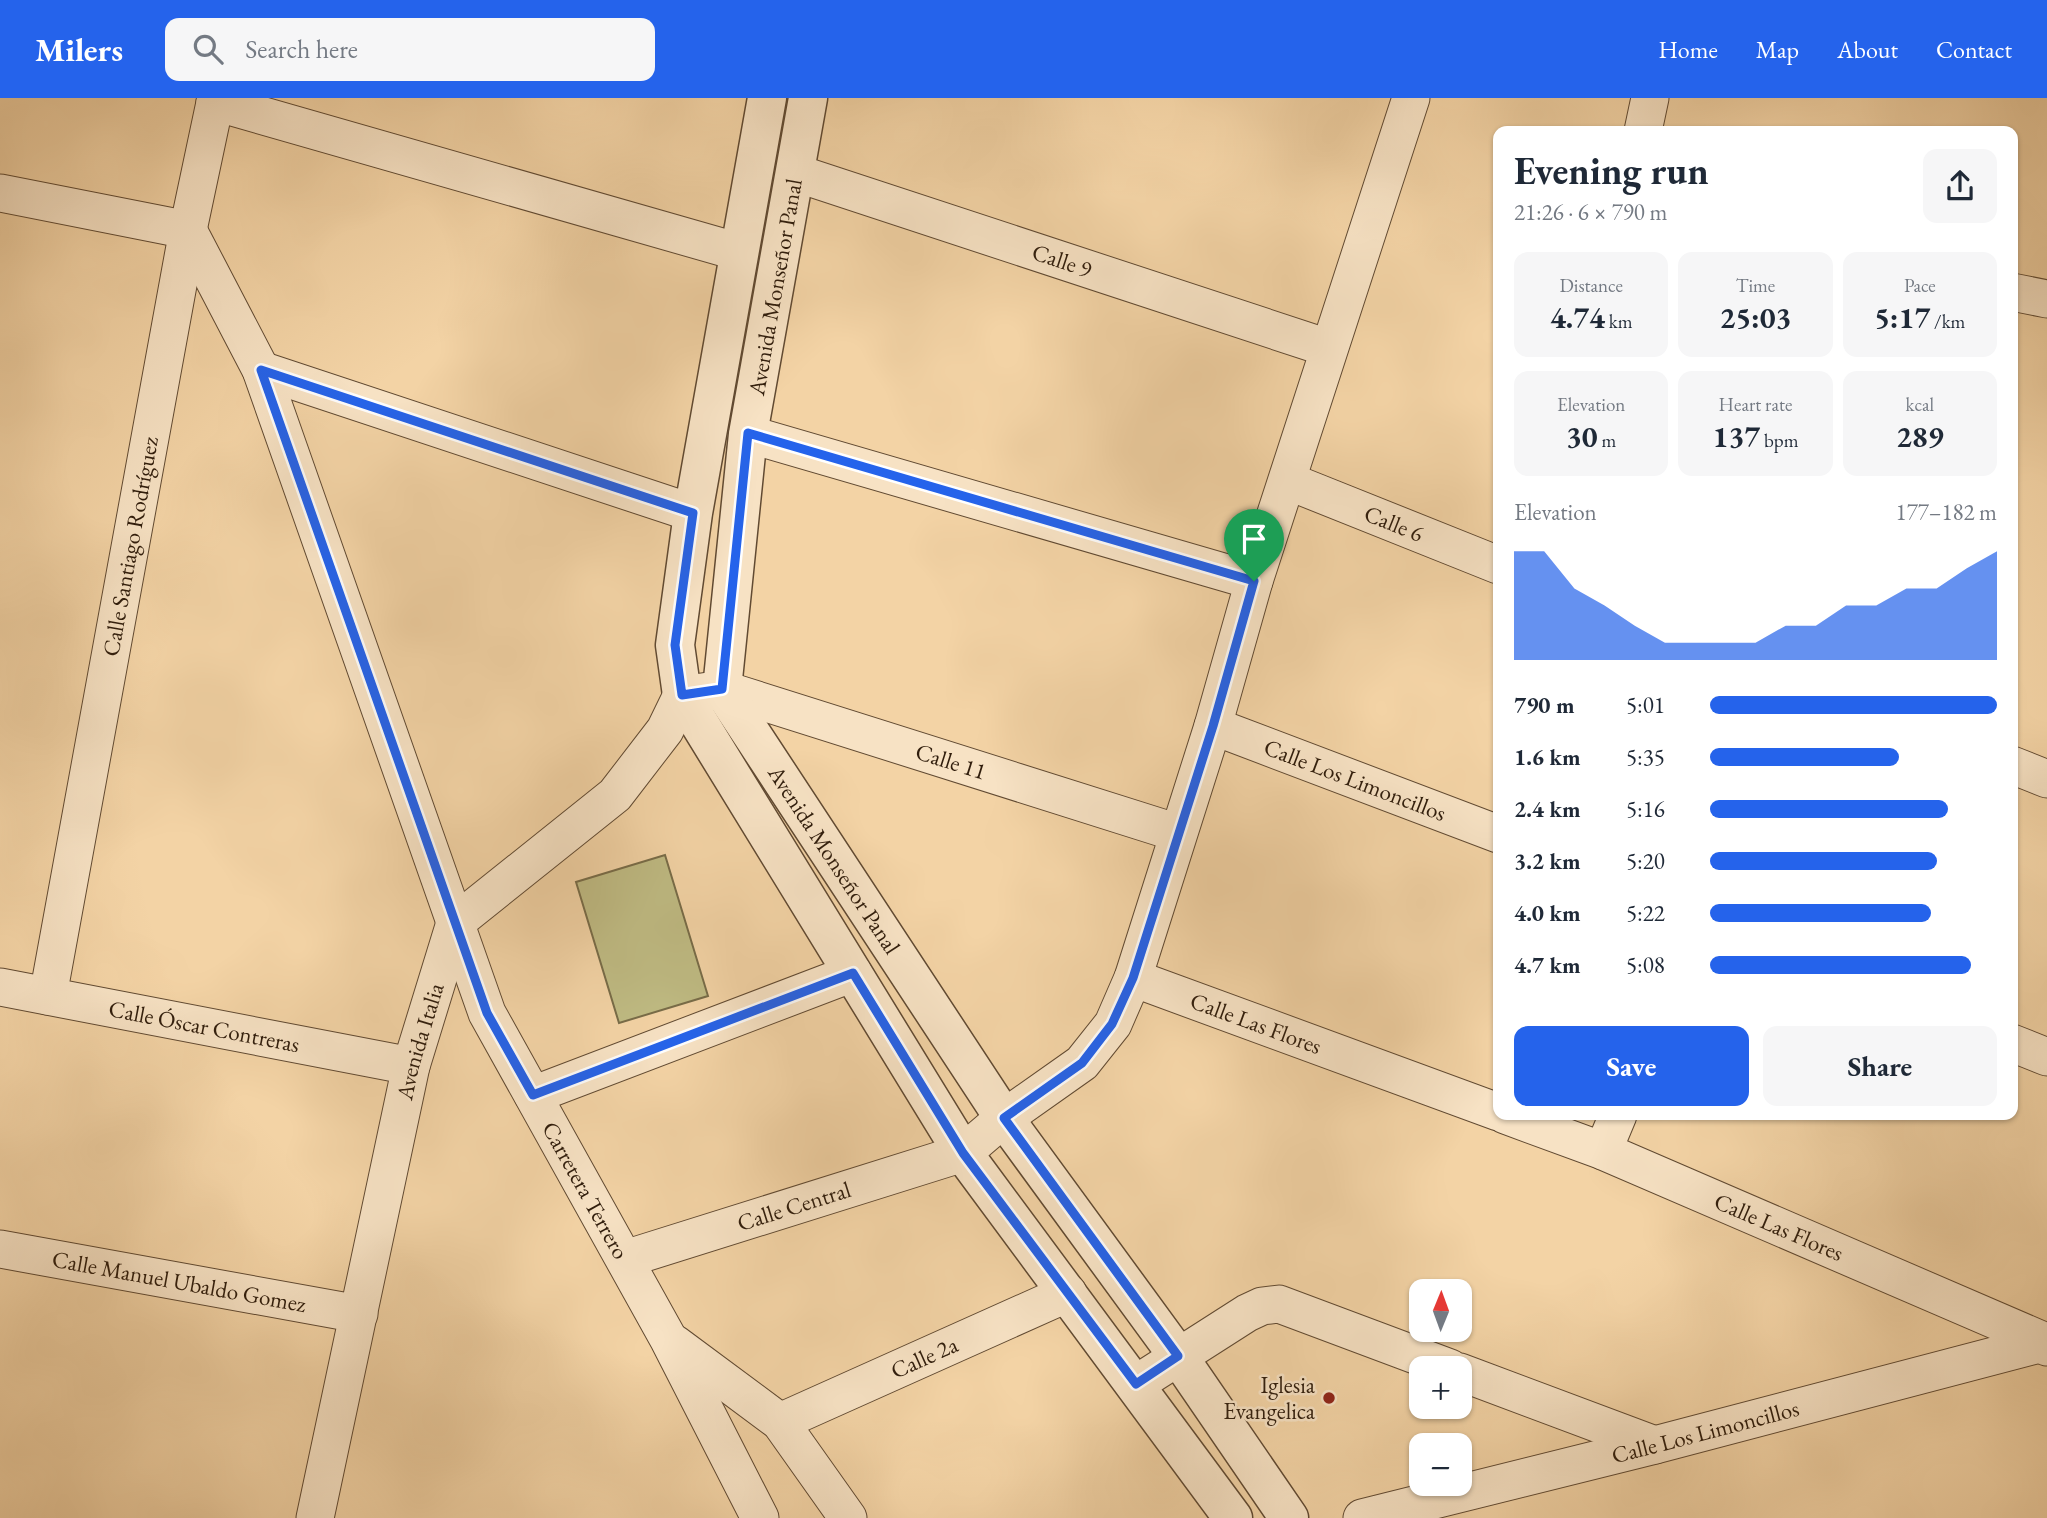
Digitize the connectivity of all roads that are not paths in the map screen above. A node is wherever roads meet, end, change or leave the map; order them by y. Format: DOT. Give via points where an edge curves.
graph roads {
  1 [pos="767,98"];
  2 [pos="807,98"];
  3 [pos="1650,98"];
  4 [pos="1406,99"];
  5 [pos="215,100"];
  6 [pos="1644,126"];
  7 [pos="796,173"];
  8 [pos="0,193"];
  9 [pos="188,230"];
  10 [pos="739,252"];
  11 [pos="2018,293"];
  12 [pos="2047,299"];
  13 [pos="1328,348"];
  14 [pos="261,370"];
  15 [pos="748,433"];
  16 [pos="1288,481"];
  17 [pos="693,513"];
  18 [pos="1493,563"];
  19 [pos="1254,581"];
  20 [pos="722,689"];
  21 [pos="682,695"];
  22 [pos="1213,726"];
  23 [pos="2018,767"];
  24 [pos="2047,779"];
  25 [pos="1493,832"];
  26 [pos="1178,833"];
  27 [pos="455,923"];
  28 [pos="853,973"];
  29 [pos="1133,978"];
  30 [pos="0,987"];
  31 [pos="48,996"];
  32 [pos="2018,1045"];
  33 [pos="2047,1057"];
  34 [pos="411,1066"];
  35 [pos="533,1095"];
  36 [pos="1493,1110"];
  37 [pos="1004,1118"];
  38 [pos="1519,1120"];
  39 [pos="1616,1120"];
  40 [pos="1603,1151"];
  41 [pos="963,1153"];
  42 [pos="0,1249"];
  43 [pos="625,1259"];
  44 [pos="1068,1293"];
  45 [pos="359,1314"];
  46 [pos="669,1340"];
  47 [pos="2047,1344"];
  48 [pos="1178,1356"];
  49 [pos="1418,1356"];
  50 [pos="1472,1376"];
  51 [pos="1136,1384"];
  52 [pos="780,1422"];
  53 [pos="1655,1445"];
  54 [pos="315,1518"];
  55 [pos="760,1518"];
  56 [pos="848,1518"];
  57 [pos="1233,1518"];
  58 [pos="1289,1518"];
  59 [pos="1362,1518"];
  1 -- 10 [label="street, Avenida Monseñor Panal"];
  2 -- 7 [label="street, Avenida Monseñor Panal"];
  3 -- 6 [label="street"];
  4 -- 13 [label="street"];
  5 -- 9 [label="street, Calle Santiago Rodríguez"];
  5 -- 10 [label="street"];
  7 -- 13 [label="street, Calle 9"];
  7 -- 15 [label="street, Avenida Monseñor Panal"];
  8 -- 9 [label="street"];
  9 -- 14 [label="street, Carretera Terrero"];
  9 -- 31 [label="street, Calle Santiago Rodríguez"];
  10 -- 17 [label="street, Avenida Monseñor Panal"];
  11 -- 12 [label="street"];
  13 -- 16 [label="street"];
  14 -- 17 [label="street"];
  14 -- 27 [label="street, Carretera Terrero"];
  15 -- 19 [label="street"];
  15 -- 20 [label="street, Avenida Monseñor Panal"];
  16 -- 18 [label="street, Calle 6"];
  16 -- 19 [label="street"];
  17 -- 21 [label="street, Avenida Monseñor Panal" via="675,645"];
  19 -- 22 [label="street"];
  20 -- 21 [label="street"];
  20 -- 26 [label="street, Calle 11"];
  20 -- 37 [label="street, Avenida Monseñor Panal"];
  21 -- 27 [label="street" via="665,730 615,795"];
  21 -- 28 [label="street, Avenida Monseñor Panal"];
  22 -- 25 [label="street, Calle Los Limoncillos"];
  22 -- 26 [label="street"];
  23 -- 24 [label="street"];
  26 -- 29 [label="street"];
  27 -- 34 [label="street, Avenida Italia"];
  27 -- 35 [label="street, Carretera Terrero" via="487,1013"];
  28 -- 35 [label="street"];
  28 -- 41 [label="street, Avenida Monseñor Panal"];
  29 -- 36 [label="street, Calle Las Flores"];
  29 -- 37 [label="street" via="1112,1024 1082,1063"];
  30 -- 31 [label="street, Calle Óscar Contreras"];
  31 -- 34 [label="street, Calle Óscar Contreras"];
  32 -- 33 [label="street"];
  34 -- 45 [label="street, Avenida Italia"];
  35 -- 43 [label="street, Carretera Terrero"];
  37 -- 41 [label="street"];
  37 -- 48 [label="street, Avenida Monseñor Panal"];
  38 -- 40 [label="street, Calle Las Flores"];
  39 -- 40 [label="street"];
  40 -- 47 [label="street, Calle Las Flores"];
  41 -- 43 [label="street, Calle Central"];
  41 -- 44 [label="street, Avenida Monseñor Panal"];
  42 -- 45 [label="street, Calle Manuel Ubaldo Gomez"];
  43 -- 46 [label="street, Carretera Terrero"];
  44 -- 51 [label="street, Avenida Monseñor Panal"];
  44 -- 52 [label="street, Calle 2a"];
  45 -- 54 [label="street, Avenida Italia"];
  46 -- 52 [label="street"];
  46 -- 55 [label="street, Carretera Terrero"];
  47 -- 53 [label="street, Calle Los Limoncillos"];
  48 -- 49 [label="street" via="1247,1313 1279,1304"];
  48 -- 51 [label="street"];
  48 -- 58 [label="street, Avenida Monseñor Panal"];
  50 -- 53 [label="street"];
  51 -- 57 [label="street, Avenida Monseñor Panal"];
  52 -- 56 [label="street"];
  53 -- 59 [label="street, Calle Los Limoncillos"];
}
